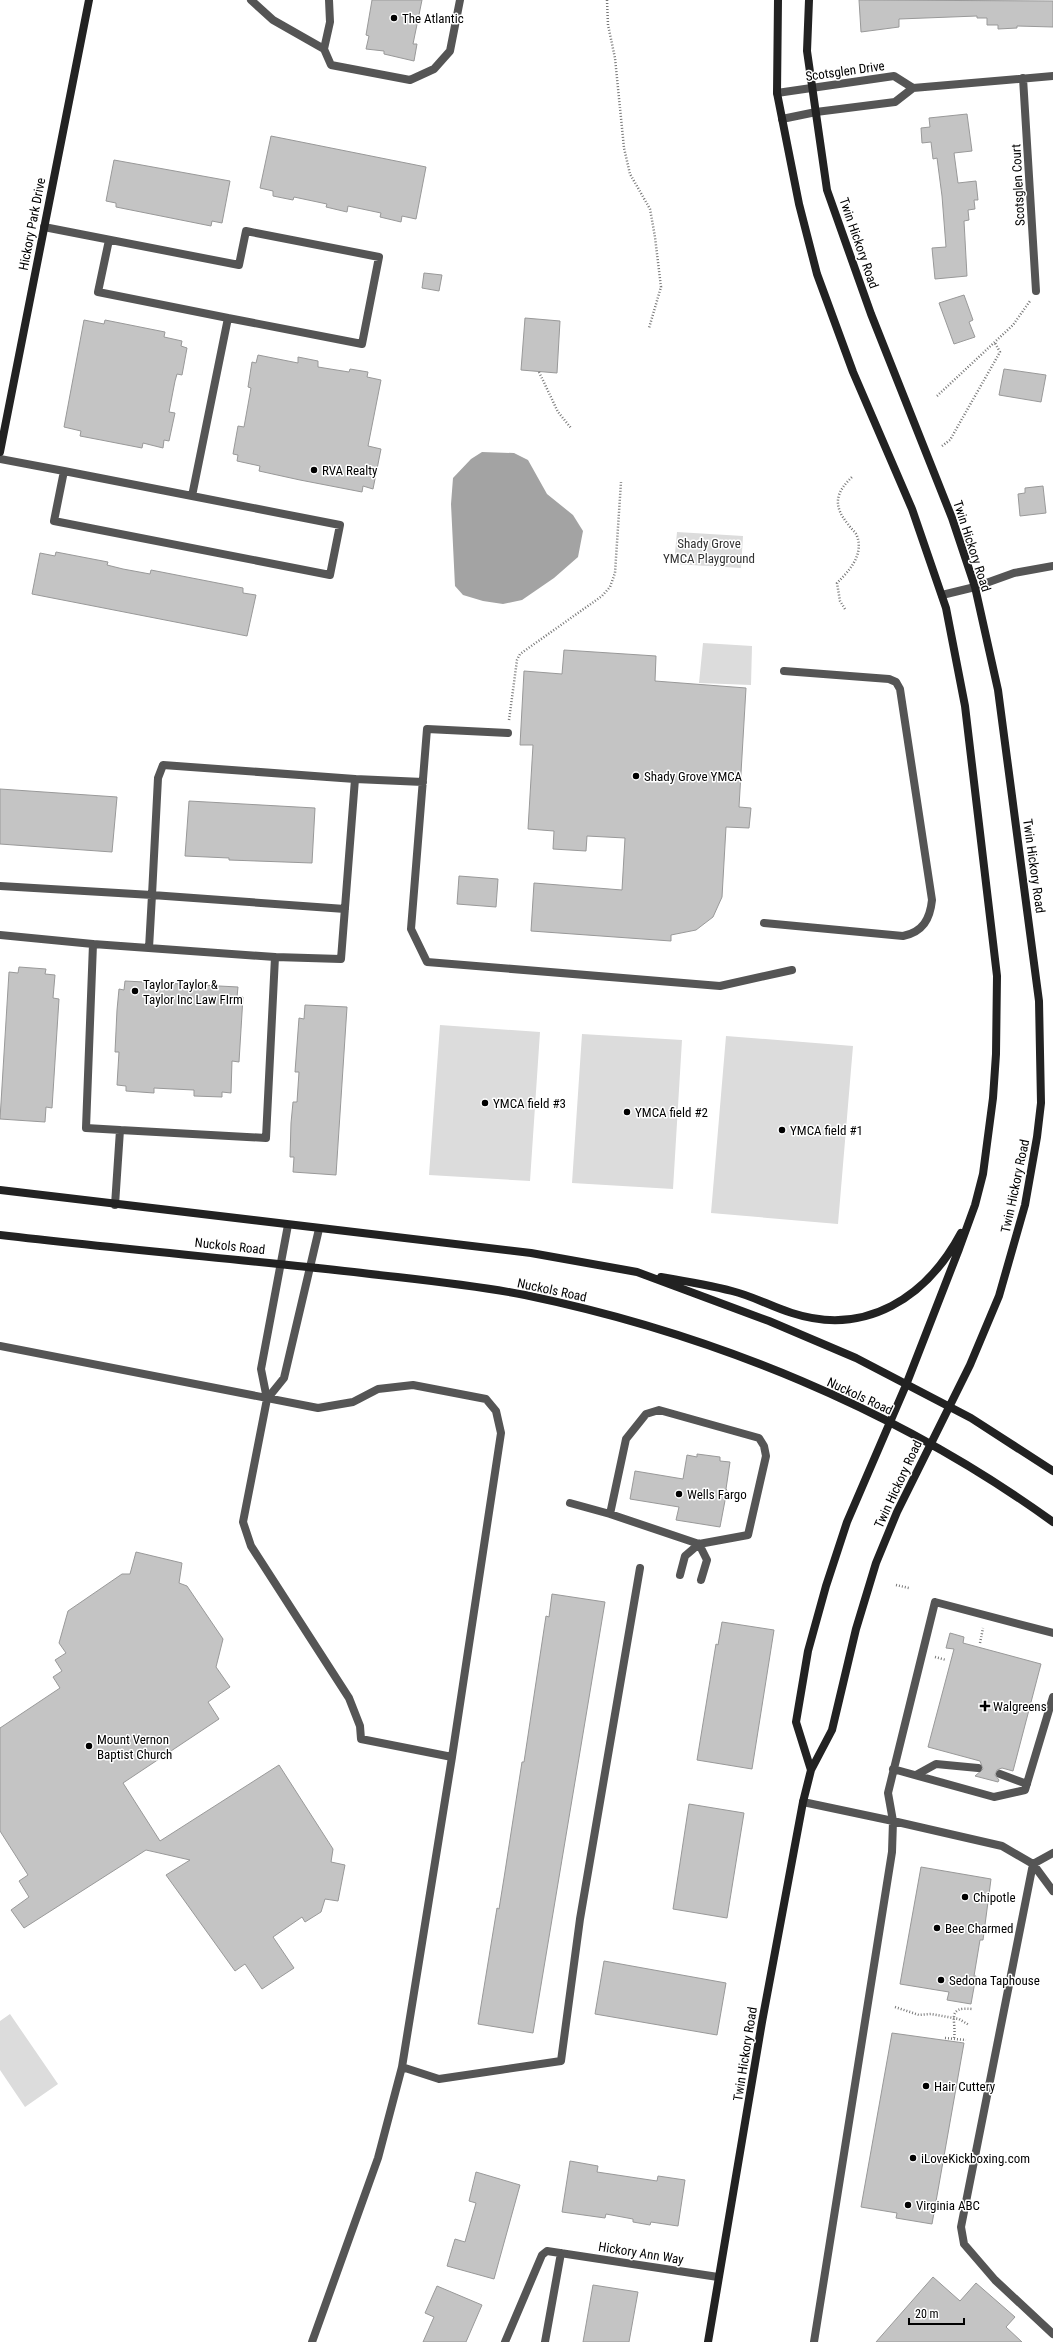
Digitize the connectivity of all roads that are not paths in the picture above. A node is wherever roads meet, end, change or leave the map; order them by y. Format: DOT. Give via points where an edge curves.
graph roads {
  1 [pos="89,0"];
  2 [pos="251,0"];
  3 [pos="329,0"];
  4 [pos="460,0"];
  5 [pos="778,0"];
  6 [pos="808,0"];
  7 [pos="324,49"];
  8 [pos="1053,76"];
  9 [pos="1023,78"];
  10 [pos="812,88"];
  11 [pos="913,88"];
  12 [pos="777,93"];
  13 [pos="816,112"];
  14 [pos="782,119"];
  15 [pos="44,227"];
  16 [pos="109,240"];
  17 [pos="1036,291"];
  18 [pos="228,318"];
  19 [pos="0,452"];
  20 [pos="0,459"];
  21 [pos="64,471"];
  22 [pos="192,496"];
  23 [pos="1053,566"];
  24 [pos="975,587"];
  25 [pos="942,595"];
  26 [pos="784,672"];
  27 [pos="508,733"];
  28 [pos="355,779"];
  29 [pos="422,782"];
  30 [pos="0,886"];
  31 [pos="152,895"];
  32 [pos="345,909"];
  33 [pos="764,923"];
  34 [pos="0,935"];
  35 [pos="93,944"];
  36 [pos="149,948"];
  37 [pos="275,956"];
  38 [pos="792,970"];
  39 [pos="120,1130"];
  40 [pos="0,1190"];
  41 [pos="115,1205"];
  42 [pos="975,1205"];
  43 [pos="288,1225"];
  44 [pos="319,1228"];
  45 [pos="0,1235"];
  46 [pos="281,1263"];
  47 [pos="310,1267"];
  48 [pos="637,1272"];
  49 [pos="0,1346"];
  50 [pos="906,1385"];
  51 [pos="267,1399"];
  52 [pos="950,1406"];
  53 [pos="890,1422"];
  54 [pos="930,1444"];
  55 [pos="1053,1471"];
  56 [pos="570,1503"];
  57 [pos="610,1514"];
  58 [pos="1053,1522"];
  59 [pos="699,1544"];
  60 [pos="640,1568"];
  61 [pos="680,1575"];
  62 [pos="701,1580"];
  63 [pos="1053,1633"];
  64 [pos="1053,1697"];
  65 [pos="452,1757"];
  66 [pos="978,1768"];
  67 [pos="894,1769"];
  68 [pos="811,1770"];
  69 [pos="1000,1774"];
  70 [pos="916,1775"];
  71 [pos="1027,1784"];
  72 [pos="802,1802"];
  73 [pos="893,1821"];
  74 [pos="1053,1853"];
  75 [pos="1033,1864"];
  76 [pos="1053,1891"];
  77 [pos="402,2067"];
  78 [pos="561,2253"];
  79 [pos="718,2277"];
  80 [pos="1053,2334"];
  81 [pos="312,2342"];
  82 [pos="505,2342"];
  83 [pos="545,2342"];
  84 [pos="708,2342"];
  85 [pos="814,2342"];
  1 -- 15 [label="main road, Hickory Park Drive"];
  2 -- 7 [label="street" via="272,20"];
  3 -- 7 [label="street" via="330,22"];
  4 -- 7 [label="street" via="450,51 434,69 410,80 331,65"];
  5 -- 12 [label="main road"];
  6 -- 10 [label="main road, Twin Hickory Road" via="807,51"];
  8 -- 9 [label="street"];
  9 -- 11 [label="street"];
  9 -- 17 [label="street, Scotsglen Court"];
  10 -- 11 [label="street, Scotsglen Drive" via="894,76"];
  10 -- 12 [label="street, Scotsglen Drive"];
  10 -- 13 [label="main road, Twin Hickory Road"];
  11 -- 13 [label="street" via="895,102"];
  12 -- 14 [label="main road"];
  13 -- 14 [label="street"];
  13 -- 24 [label="main road, Twin Hickory Road" via="827,190 871,314 952,518"];
  14 -- 25 [label="main road" via="799,204 817,274 852,372 912,509"];
  15 -- 16 [label="street"];
  15 -- 19 [label="main road, Hickory Park Drive"];
  16 -- 18 [label="street" via="98,292"];
  16 -- 18 [label="street" via="239,265 246,231 379,257 362,344"];
  18 -- 22 [label="street"];
  20 -- 21 [label="street"];
  21 -- 22 [label="street"];
  21 -- 22 [label="street" via="54,521 330,575 340,525"];
  23 -- 24 [label="street" via="1014,573"];
  24 -- 25 [label="street"];
  24 -- 52 [label="main road, Twin Hickory Road" via="998,690 1031,935 1039,1000 1040,1103 1031,1172 1010,1263 984,1333"];
  25 -- 42 [label="main road" via="965,706 996,976 993,1098 984,1167"];
  26 -- 33 [label="street" via="889,679 896,682 900,689 932,900 928,920 914,934 903,936"];
  27 -- 29 [label="street" via="426,729"];
  28 -- 29 [label="street"];
  28 -- 31 [label="street" via="163,765 158,778"];
  28 -- 32 [label="street"];
  29 -- 38 [label="street" via="411,929 427,962 720,986"];
  30 -- 31 [label="street"];
  31 -- 32 [label="street"];
  31 -- 36 [label="street"];
  32 -- 37 [label="street" via="341,959"];
  34 -- 35 [label="street"];
  35 -- 36 [label="street"];
  35 -- 39 [label="street" via="86,1128"];
  36 -- 37 [label="street"];
  37 -- 39 [label="street" via="266,1138"];
  39 -- 41 [label="street"];
  40 -- 41 [label="main road, Nuckols Road"];
  41 -- 43 [label="main road, Nuckols Road"];
  42 -- 48 [label="main road" via="949,1255 934,1274 899,1303 858,1318 832,1321 811,1318 734,1291"];
  42 -- 50 [label="main road"];
  43 -- 44 [label="main road, Nuckols Road"];
  43 -- 46 [label="street"];
  44 -- 47 [label="street"];
  44 -- 48 [label="main road, Nuckols Road" via="531,1253"];
  45 -- 46 [label="main road, Nuckols Road"];
  46 -- 47 [label="main road, Nuckols Road"];
  46 -- 51 [label="street" via="261,1369"];
  47 -- 51 [label="street" via="284,1378"];
  47 -- 53 [label="main road, Nuckols Road" via="524,1295 612,1315 708,1344 747,1359"];
  48 -- 50 [label="main road, Nuckols Road" via="776,1324 856,1358"];
  49 -- 51 [label="street"];
  50 -- 52 [label="main road, Nuckols Road"];
  50 -- 53 [label="main road"];
  51 -- 65 [label="street" via="243,1522 251,1546 350,1698 360,1726 360,1738"];
  51 -- 65 [label="street" via="318,1408 353,1402 378,1389 413,1385 486,1399 496,1411 501,1432"];
  52 -- 54 [label="main road, Twin Hickory Road"];
  52 -- 55 [label="main road, Nuckols Road"];
  53 -- 54 [label="main road, Nuckols Road"];
  53 -- 68 [label="main road" via="847,1522 808,1651 796,1722"];
  54 -- 58 [label="main road, Nuckols Road"];
  54 -- 68 [label="main road, Twin Hickory Road" via="876,1563 856,1629 832,1730"];
  56 -- 57 [label="street"];
  57 -- 59 [label="street"];
  57 -- 59 [label="street" via="626,1439 646,1414 659,1410 758,1438 764,1446 766,1456 748,1536"];
  59 -- 61 [label="street" via="685,1556"];
  59 -- 62 [label="street" via="707,1560"];
  60 -- 77 [label="street" via="580,1919 561,2062 439,2079"];
  63 -- 67 [label="street" via="935,1602"];
  64 -- 71 [label="street"];
  65 -- 77 [label="street"];
  66 -- 70 [label="street" via="936,1764"];
  67 -- 70 [label="street"];
  67 -- 73 [label="street" via="888,1793"];
  68 -- 72 [label="main road, Twin Hickory Road"];
  69 -- 71 [label="street"];
  70 -- 71 [label="street" via="994,1797 1025,1790"];
  72 -- 73 [label="street"];
  72 -- 79 [label="main road, Twin Hickory Road"];
  73 -- 75 [label="street" via="1002,1846"];
  73 -- 85 [label="street" via="892,1852"];
  74 -- 75 [label="street"];
  75 -- 76 [label="street"];
  75 -- 80 [label="street" via="961,2227 964,2244 995,2280"];
  77 -- 81 [label="street" via="378,2158"];
  78 -- 79 [label="street, Hickory Ann Way"];
  78 -- 82 [label="street, Hickory Ann Way" via="548,2251 542,2255"];
  78 -- 83 [label="street"];
  79 -- 84 [label="main road, Twin Hickory Road"];
}
